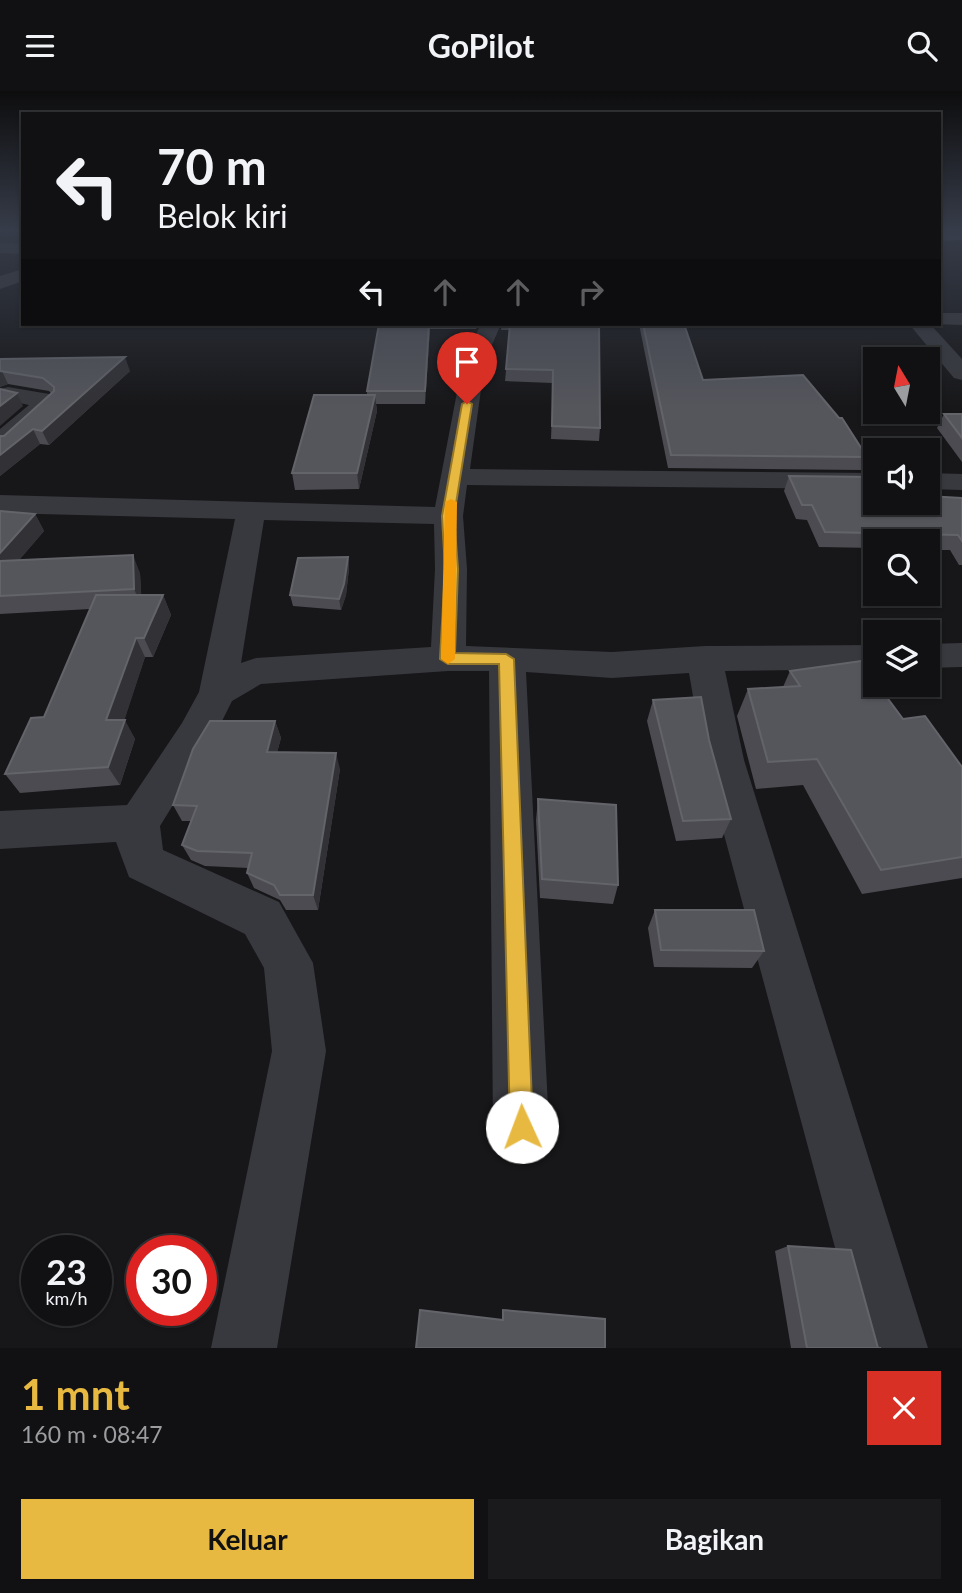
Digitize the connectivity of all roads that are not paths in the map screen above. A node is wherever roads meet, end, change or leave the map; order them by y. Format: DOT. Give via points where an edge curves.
graph roads {
  1 [pos="941,319"];
  2 [pos="962,319"];
  3 [pos="490,326"];
  4 [pos="921,326"];
  5 [pos="962,373"];
  6 [pos="8,394"];
  7 [pos="0,442"];
  8 [pos="454,477"];
  9 [pos="863,481"];
  10 [pos="940,481"];
  11 [pos="962,482"];
  12 [pos="0,504"];
  13 [pos="251,511"];
  14 [pos="448,516"];
  15 [pos="962,655"];
  16 [pos="940,656"];
  17 [pos="863,657"];
  18 [pos="448,659"];
  19 [pos="506,659"];
  20 [pos="705,659"];
  21 [pos="218,692"];
  22 [pos="139,823"];
  23 [pos="0,829"];
  24 [pos="522,1127"];
  25 [pos="244,1348"];
  26 [pos="895,1348"];
  1 -- 2 [label="street"];
  3 -- 8 [label="street" via="474,361"];
  4 -- 5 [label="street"];
  6 -- 7 [label="street" via="46,403"];
  8 -- 9 [label="street"];
  8 -- 14 [label="street"];
  10 -- 11 [label="street"];
  12 -- 13 [label="street"];
  13 -- 14 [label="street"];
  13 -- 21 [label="street"];
  14 -- 18 [label="street"];
  15 -- 16 [label="street"];
  17 -- 20 [label="street"];
  18 -- 19 [label="street"];
  18 -- 21 [label="street" via="256,671"];
  19 -- 20 [label="street" via="612,665"];
  19 -- 24 [label="street"];
  20 -- 26 [label="street" via="724,761"];
  21 -- 22 [label="street"];
  22 -- 23 [label="street"];
  22 -- 25 [label="street" via="138,842 145,863 262,918 288,963 299,1051"];
}
